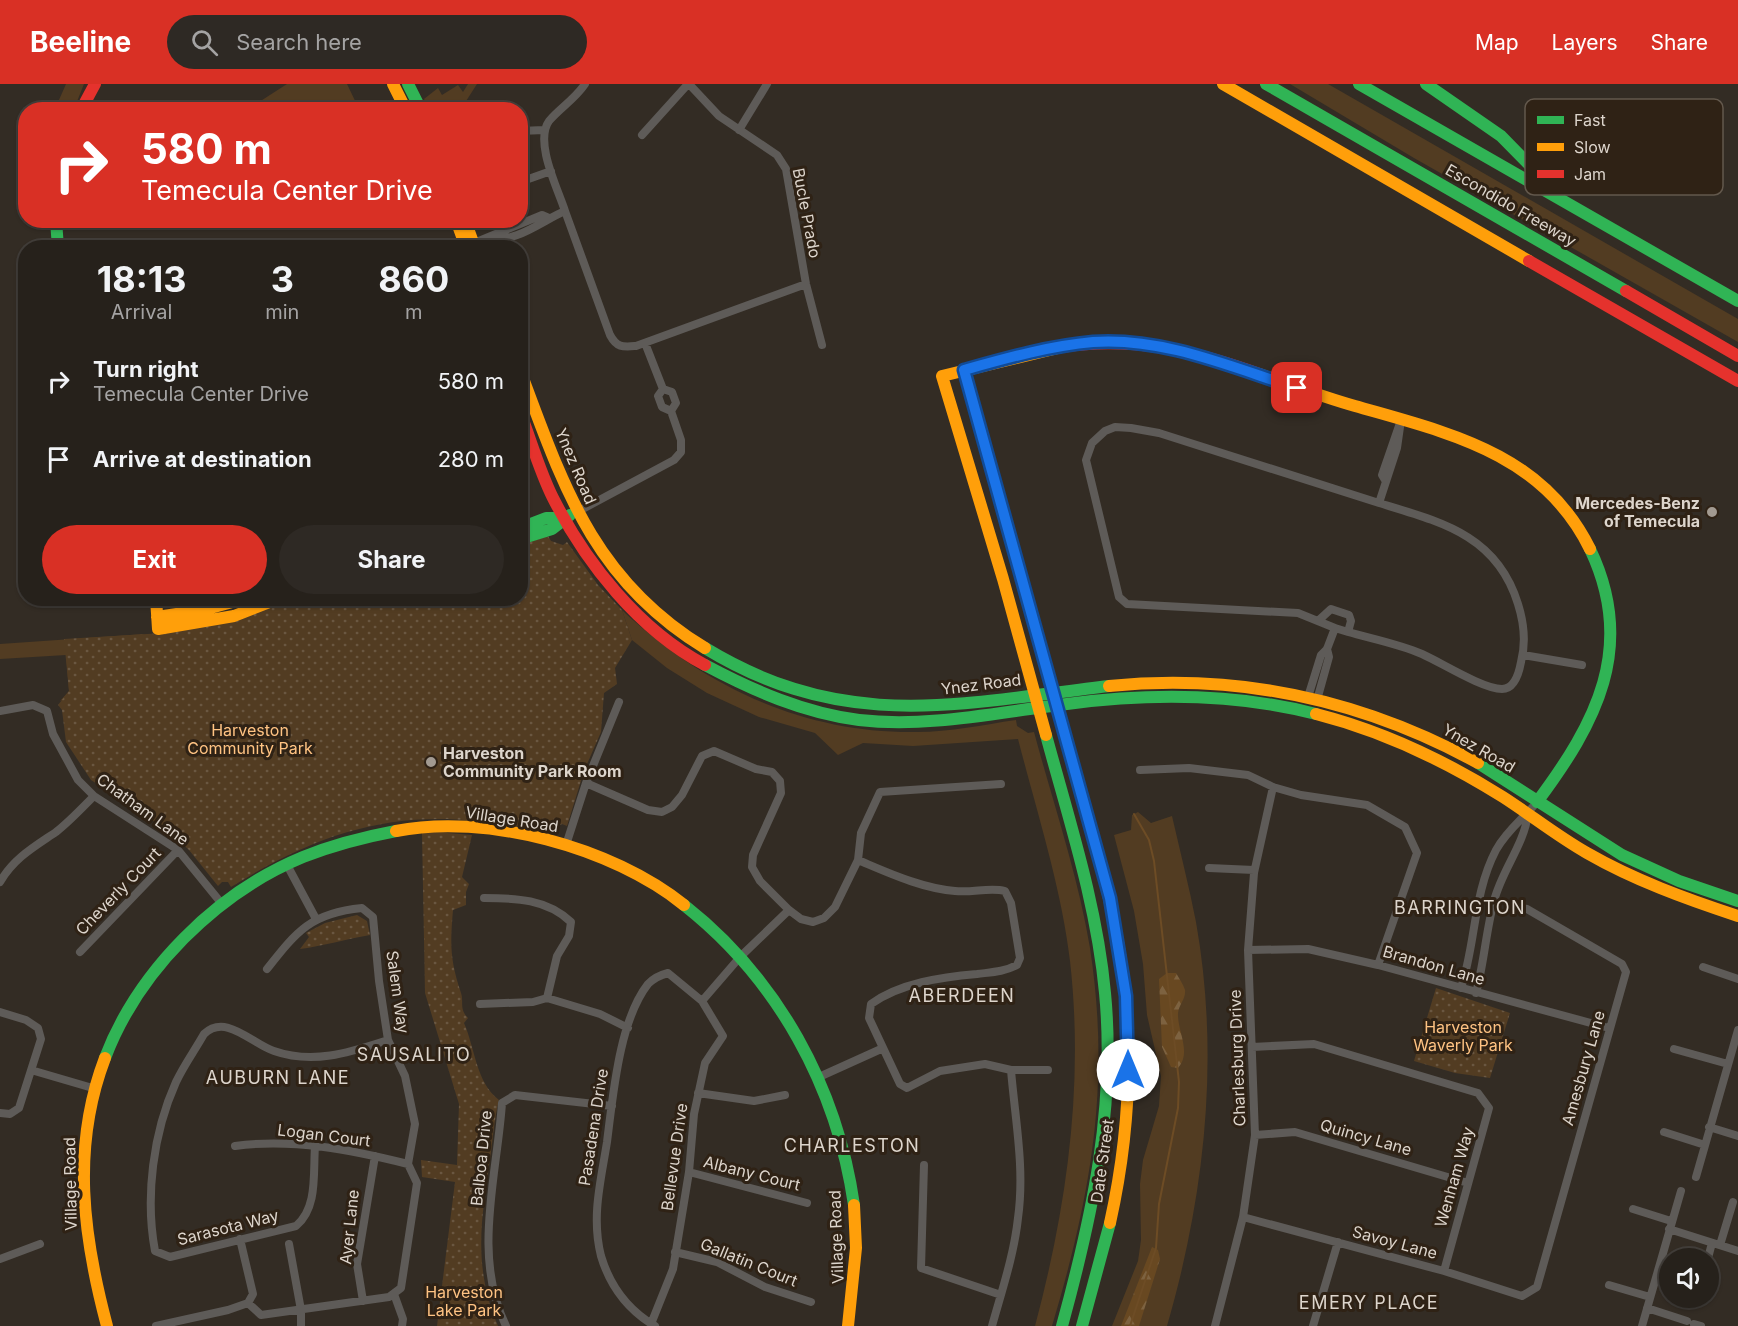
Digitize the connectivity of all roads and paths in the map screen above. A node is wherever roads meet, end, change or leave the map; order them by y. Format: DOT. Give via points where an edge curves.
graph roads {
  1 [pos="95,84"];
  2 [pos="393,84"];
  3 [pos="408,84"];
  4 [pos="585,84"];
  5 [pos="767,84"];
  6 [pos="1223,84"];
  7 [pos="1266,84"];
  8 [pos="1359,84"];
  9 [pos="1426,84"];
  10 [pos="691,85"];
  11 [pos="85,102"];
  12 [pos="402,102"];
  13 [pos="417,102"];
  14 [pos="740,129"];
  15 [pos="544,130"];
  16 [pos="528,131"];
  17 [pos="642,135"];
  18 [pos="1525,161"];
  19 [pos="551,171"];
  20 [pos="528,179"];
  21 [pos="1525,179"];
  22 [pos="1553,195"];
  23 [pos="1558,195"];
  24 [pos="1565,202"];
  25 [pos="566,211"];
  26 [pos="528,225"];
  27 [pos="520,228"];
  28 [pos="485,240"];
  29 [pos="806,284"];
  30 [pos="1738,301"];
  31 [pos="645,343"];
  32 [pos="822,345"];
  33 [pos="1738,356"];
  34 [pos="964,370"];
  35 [pos="1738,381"];
  36 [pos="663,389"];
  37 [pos="528,391"];
  38 [pos="671,411"];
  39 [pos="1401,420"];
  40 [pos="528,433"];
  41 [pos="1379,503"];
  42 [pos="577,512"];
  43 [pos="564,518"];
  44 [pos="528,525"];
  45 [pos="528,536"];
  46 [pos="157,606"];
  47 [pos="218,606"];
  48 [pos="260,606"];
  49 [pos="1319,620"];
  50 [pos="158,623"];
  51 [pos="1335,628"];
  52 [pos="1348,632"];
  53 [pos="1523,655"];
  54 [pos="1582,665"];
  55 [pos="1054,691"];
  56 [pos="1034,694"];
  57 [pos="1312,698"];
  58 [pos="1239,700"];
  59 [pos="619,702"];
  60 [pos="1058,706"];
  61 [pos="1038,709"];
  62 [pos="0,711"];
  63 [pos="1140,770"];
  64 [pos="586,783"];
  65 [pos="1001,784"];
  66 [pos="1273,787"];
  67 [pos="94,796"];
  68 [pos="1538,802"];
  69 [pos="1528,814"];
  70 [pos="566,845"];
  71 [pos="178,850"];
  72 [pos="858,860"];
  73 [pos="286,863"];
  74 [pos="1209,868"];
  75 [pos="1254,870"];
  76 [pos="0,882"];
  77 [pos="484,897"];
  78 [pos="1738,901"];
  79 [pos="222,904"];
  80 [pos="1527,909"];
  81 [pos="789,910"];
  82 [pos="1738,916"];
  83 [pos="316,919"];
  84 [pos="1248,950"];
  85 [pos="80,952"];
  86 [pos="740,957"];
  87 [pos="1378,964"];
  88 [pos="1703,968"];
  89 [pos="267,969"];
  90 [pos="1738,979"];
  91 [pos="1461,988"];
  92 [pos="1476,993"];
  93 [pos="548,998"];
  94 [pos="702,1001"];
  95 [pos="480,1004"];
  96 [pos="0,1012"];
  97 [pos="628,1028"];
  98 [pos="1609,1028"];
  99 [pos="1738,1030"];
  100 [pos="388,1040"];
  101 [pos="1252,1047"];
  102 [pos="881,1049"];
  103 [pos="1674,1049"];
  104 [pos="1728,1064"];
  105 [pos="31,1070"];
  106 [pos="1011,1070"];
  107 [pos="1048,1070"];
  108 [pos="819,1077"];
  109 [pos="96,1089"];
  110 [pos="698,1093"];
  111 [pos="785,1095"];
  112 [pos="612,1106"];
  113 [pos="0,1113"];
  114 [pos="1709,1127"];
  115 [pos="1664,1132"];
  116 [pos="1255,1135"];
  117 [pos="1738,1136"];
  118 [pos="1705,1145"];
  119 [pos="234,1146"];
  120 [pos="315,1146"];
  121 [pos="375,1156"];
  122 [pos="408,1164"];
  123 [pos="924,1165"];
  124 [pos="688,1173"];
  125 [pos="1696,1177"];
  126 [pos="1468,1183"];
  127 [pos="1681,1191"];
  128 [pos="1733,1202"];
  129 [pos="807,1203"];
  130 [pos="1633,1209"];
  131 [pos="1243,1217"];
  132 [pos="1670,1225"];
  133 [pos="240,1239"];
  134 [pos="1338,1242"];
  135 [pos="40,1244"];
  136 [pos="289,1244"];
  137 [pos="1716,1244"];
  138 [pos="1714,1248"];
  139 [pos="1738,1251"];
  140 [pos="675,1252"];
  141 [pos="0,1259"];
  142 [pos="1444,1271"];
  143 [pos="1610,1285"];
  144 [pos="1537,1287"];
  145 [pos="394,1294"];
  146 [pos="1001,1295"];
  147 [pos="1650,1297"];
  148 [pos="363,1301"];
  149 [pos="810,1302"];
  150 [pos="248,1303"];
  151 [pos="1647,1308"];
  152 [pos="301,1310"];
  153 [pos="1694,1324"];
  154 [pos="653,1325"];
  155 [pos="107,1326"];
  156 [pos="156,1326"];
  157 [pos="301,1326"];
  158 [pos="402,1326"];
  159 [pos="506,1326"];
  160 [pos="848,1326"];
  161 [pos="992,1326"];
  162 [pos="1062,1326"];
  163 [pos="1082,1326"];
  164 [pos="1215,1326"];
  165 [pos="1313,1326"];
  166 [pos="1642,1326"];
  1 -- 11 [label="main road"];
  2 -- 12 [label="main road"];
  3 -- 13 [label="main road"];
  4 -- 15 [label="street"];
  5 -- 14 [label="street"];
  6 -- 35 [label="main road"];
  7 -- 33 [label="main road, Escondido Freeway"];
  8 -- 21 [label="main road, Escondido Freeway"];
  9 -- 18 [label="main road" via="1501,136"];
  10 -- 14 [label="street, Bucle Prado" via="719,116"];
  10 -- 17 [label="street"];
  14 -- 29 [label="street, Bucle Prado" via="777,156 786,169"];
  15 -- 16 [label="street"];
  15 -- 19 [label="street, Bucle Prado"];
  19 -- 20 [label="street"];
  19 -- 25 [label="street, Bucle Prado"];
  22 -- 24 [label="main road, Escondido Freeway"];
  23 -- 24 [label="main road"];
  24 -- 30 [label="main road, Escondido Freeway"];
  25 -- 26 [label="street" via="549,218 542,215"];
  25 -- 31 [label="street, Bucle Prado" via="614,343 622,347"];
  27 -- 28 [label="street"];
  29 -- 31 [label="street, Bucle Prado"];
  29 -- 32 [label="street, Bucle Prado"];
  31 -- 36 [label="street"];
  34 -- 39 [label="main road" via="1066,345 1152,345"];
  34 -- 55 [label="main road, Date Street"];
  34 -- 56 [label="main road, Date Street" via="942,376"];
  36 -- 38 [label="street" via="658,396 662,407"];
  36 -- 38 [label="street" via="672,392 676,403"];
  37 -- 42 [label="main road, Ynez Road"];
  38 -- 42 [label="street" via="681,440 681,452 674,460"];
  39 -- 41 [label="street" via="1397,448"];
  39 -- 68 [label="main road" via="1476,445 1522,469 1572,518 1596,560 1605,587 1610,642 1604,688 1575,749"];
  40 -- 43 [label="main road, Ynez Road"];
  41 -- 49 [label="street" via="1159,433 1115,427 1098,436 1088,451 1086,460 1122,602 1298,612"];
  41 -- 53 [label="street" via="1426,518 1483,545 1512,584 1522,616"];
  42 -- 43 [label="main road"];
  42 -- 56 [label="main road, Ynez Road" via="611,564 636,593 679,631 725,662 774,683 827,700 877,706 929,707"];
  43 -- 44 [label="main road" via="546,518"];
  43 -- 45 [label="main road" via="552,529"];
  43 -- 61 [label="main road, Ynez Road" via="600,573 645,621 694,660 767,696 837,717 915,723"];
  46 -- 50 [label="main road"];
  47 -- 50 [label="main road"];
  48 -- 50 [label="main road" via="234,616"];
  49 -- 51 [label="street"];
  49 -- 52 [label="street" via="1331,609 1343,612 1351,621"];
  51 -- 52 [label="street"];
  51 -- 57 [label="street" via="1327,649 1329,657"];
  52 -- 53 [label="street" via="1420,654 1503,689 1517,678"];
  53 -- 54 [label="street"];
  55 -- 56 [label="main road, Ynez Road"];
  55 -- 57 [label="main road, Ynez Road" via="1131,682 1201,682"];
  55 -- 60 [label="main road, Date Street"];
  56 -- 61 [label="main road, Date Street"];
  57 -- 58 [label="main road" via="1304,705 1252,696"];
  57 -- 68 [label="main road, Ynez Road" via="1425,736"];
  58 -- 60 [label="main road, Ynez Road" via="1142,697"];
  58 -- 69 [label="main road, Ynez Road" via="1320,715 1376,732 1459,771"];
  59 -- 64 [label="street"];
  60 -- 61 [label="main road, Ynez Road"];
  60 -- 163 [label="main road, Date Street" via="1110,898 1128,1030 1124,1143 1108,1229"];
  61 -- 162 [label="main road, Date Street" via="1086,883 1106,1014 1107,1106 1102,1151 1089,1223"];
  62 -- 67 [label="street, Chatham Lane" via="33,705 47,711 64,757"];
  63 -- 66 [label="street" via="1189,768 1248,775"];
  64 -- 70 [label="street"];
  64 -- 81 [label="street" via="648,810 662,812 682,795 702,756 714,751 756,770 772,772 780,781 780,793 753,855 752,867 760,881"];
  65 -- 72 [label="street" via="880,792 861,834"];
  66 -- 75 [label="street, Charlesburg Drive"];
  66 -- 87 [label="street" via="1367,805 1405,827 1417,853"];
  67 -- 71 [label="street, Chatham Lane"];
  67 -- 76 [label="street" via="9,867"];
  68 -- 69 [label="street"];
  68 -- 78 [label="main road, Ynez Road" via="1621,855"];
  69 -- 82 [label="main road, Ynez Road" via="1604,862 1655,887"];
  69 -- 91 [label="street" via="1512,825 1482,880"];
  69 -- 92 [label="street" via="1525,832 1504,869 1493,902"];
  70 -- 73 [label="main road, Village Road" via="485,829 417,827 338,842"];
  70 -- 86 [label="main road, Village Road" via="611,863 669,894"];
  71 -- 79 [label="street, Chatham Lane"];
  71 -- 85 [label="street, Cheverly Court"];
  72 -- 81 [label="street" via="835,907 824,918 813,922"];
  72 -- 102 [label="street" via="928,886 954,891 1005,891 1011,903 1020,958 1017,965 1000,973 943,979 884,995 871,1004 869,1018"];
  73 -- 79 [label="main road, Village Road"];
  73 -- 83 [label="street"];
  74 -- 75 [label="street"];
  75 -- 84 [label="street, Charlesburg Drive"];
  77 -- 93 [label="street" via="536,902 559,910 571,922 569,936 557,956"];
  79 -- 109 [label="main road, Village Road" via="160,963 134,997 116,1031"];
  80 -- 98 [label="street, Amesbury Lane" via="1622,964 1625,982"];
  81 -- 86 [label="street"];
  83 -- 89 [label="street" via="288,940"];
  83 -- 100 [label="street, Salem Way" via="363,908 373,917"];
  84 -- 87 [label="street, Brandon Lane" via="1308,949"];
  84 -- 101 [label="street, Charlesburg Drive"];
  86 -- 94 [label="street"];
  86 -- 108 [label="main road, Village Road" via="777,1004"];
  87 -- 91 [label="street, Brandon Lane"];
  88 -- 90 [label="street"];
  91 -- 92 [label="street, Brandon Lane"];
  92 -- 98 [label="street, Brandon Lane"];
  93 -- 95 [label="street"];
  93 -- 97 [label="street" via="600,1014"];
  94 -- 97 [label="street, Pasadena Drive" via="668,973 658,975 648,984"];
  94 -- 110 [label="street, Bellevue Drive" via="723,1036 705,1063"];
  96 -- 105 [label="street" via="38,1028 41,1039"];
  97 -- 112 [label="street, Pasadena Drive" via="618,1060"];
  98 -- 144 [label="street, Amesbury Lane"];
  99 -- 104 [label="street"];
  100 -- 122 [label="street, Salem Way" via="405,1076 415,1124"];
  100 -- 133 [label="street, Sarasota Way" via="342,1055 304,1057 272,1051 234,1029 221,1026 211,1027 204,1034 174,1085 154,1154 155,1251 170,1257"];
  101 -- 116 [label="street, Charlesburg Drive"];
  101 -- 126 [label="street, Wenham Way" via="1314,1044 1478,1093 1489,1108"];
  102 -- 106 [label="street" via="900,1084 907,1088 940,1071 986,1064"];
  102 -- 108 [label="street"];
  103 -- 104 [label="street"];
  104 -- 114 [label="street"];
  105 -- 109 [label="street"];
  105 -- 113 [label="street" via="19,1108 10,1114"];
  106 -- 107 [label="street"];
  106 -- 146 [label="street" via="1019,1134 1019,1216"];
  108 -- 160 [label="main road, Village Road" via="844,1144 854,1210 854,1296"];
  109 -- 155 [label="main road, Village Road" via="83,1143 85,1215 94,1280"];
  110 -- 111 [label="street" via="754,1101"];
  110 -- 124 [label="street, Bellevue Drive"];
  112 -- 154 [label="street, Pasadena Drive" via="597,1191 601,1254 617,1292"];
  112 -- 159 [label="street, Balboa Drive" via="515,1095 502,1102 488,1240 492,1287"];
  114 -- 117 [label="street"];
  114 -- 118 [label="street"];
  115 -- 118 [label="street"];
  116 -- 126 [label="street, Quincy Lane" via="1295,1132"];
  116 -- 131 [label="street, Charlesburg Drive"];
  118 -- 125 [label="street"];
  119 -- 120 [label="street, Logan Court" via="260,1142"];
  120 -- 121 [label="street, Logan Court"];
  120 -- 133 [label="street, Sarasota Way" via="311,1203 306,1218 296,1226"];
  121 -- 122 [label="street, Logan Court"];
  121 -- 148 [label="street, Ayer Lane" via="357,1264"];
  122 -- 145 [label="street" via="417,1183 401,1288"];
  123 -- 146 [label="street" via="921,1268"];
  124 -- 129 [label="street, Albany Court"];
  124 -- 140 [label="street, Bellevue Drive"];
  126 -- 142 [label="street, Wenham Way"];
  127 -- 132 [label="street"];
  128 -- 137 [label="street"];
  130 -- 132 [label="street"];
  131 -- 134 [label="street, Savoy Lane"];
  131 -- 164 [label="street, Charlesburg Drive"];
  132 -- 137 [label="street"];
  132 -- 147 [label="street"];
  133 -- 150 [label="street" via="253,1294"];
  134 -- 142 [label="street, Savoy Lane"];
  134 -- 165 [label="street"];
  135 -- 141 [label="street"];
  136 -- 152 [label="street"];
  137 -- 138 [label="street"];
  137 -- 139 [label="street"];
  140 -- 149 [label="street, Gallatin Court" via="717,1262 765,1287"];
  140 -- 154 [label="street, Bellevue Drive"];
  142 -- 144 [label="street, Savoy Lane" via="1522,1296"];
  143 -- 147 [label="street"];
  145 -- 148 [label="street"];
  145 -- 158 [label="street"];
  146 -- 161 [label="street"];
  147 -- 151 [label="street"];
  148 -- 152 [label="street"];
  150 -- 152 [label="street" via="261,1315"];
  150 -- 156 [label="street"];
  151 -- 153 [label="street"];
  151 -- 166 [label="street"];
  152 -- 157 [label="street"];
}
